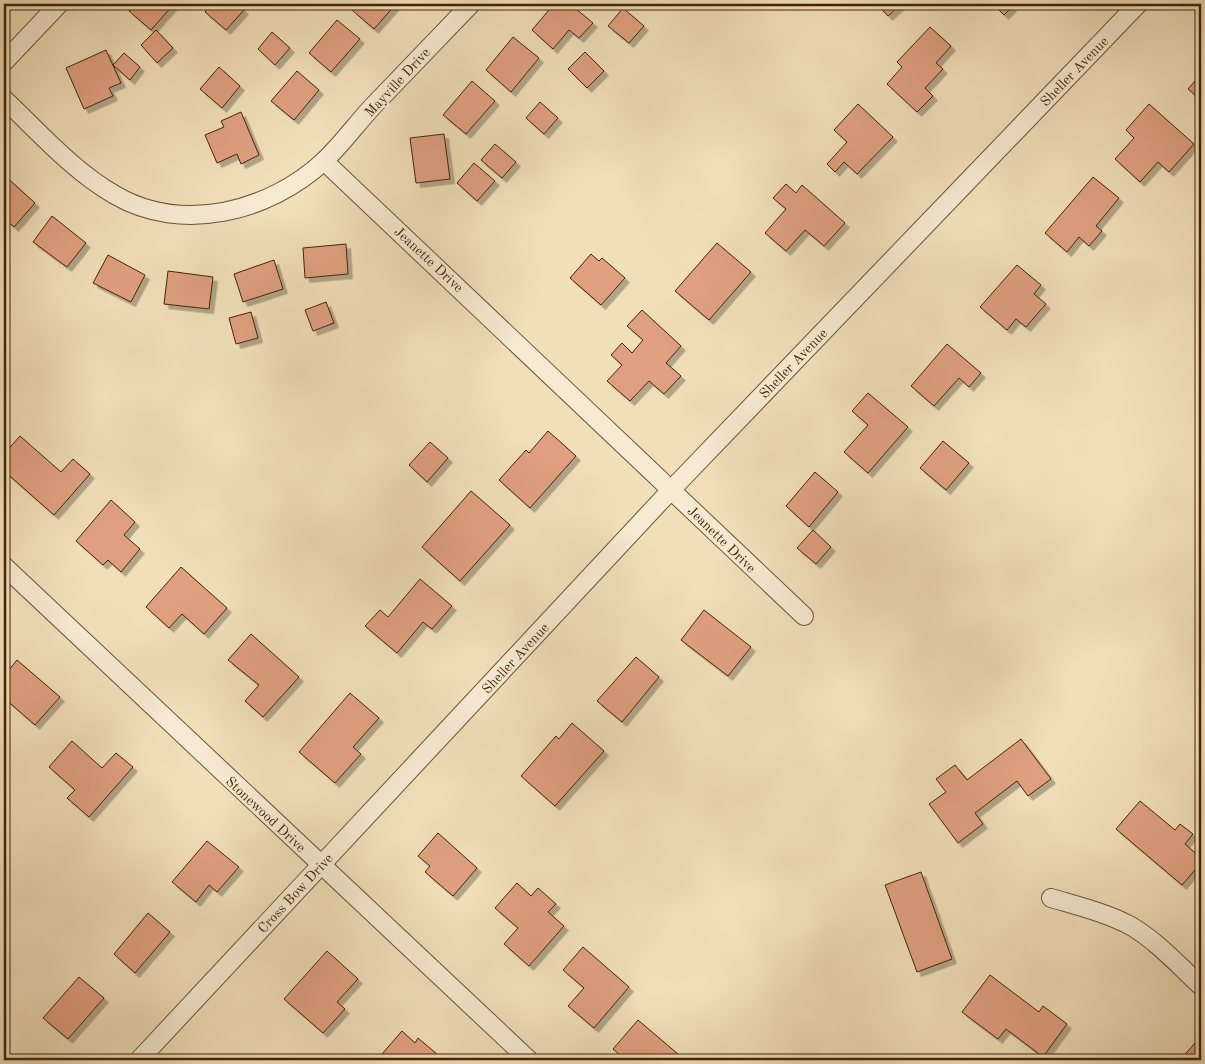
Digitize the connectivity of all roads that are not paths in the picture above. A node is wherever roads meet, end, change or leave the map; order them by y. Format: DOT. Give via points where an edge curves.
graph roads {
  1 [pos="59,4"];
  2 [pos="471,4"];
  3 [pos="1138,4"];
  4 [pos="4,62"];
  5 [pos="4,99"];
  6 [pos="324,161"];
  7 [pos="671,490"];
  8 [pos="4,566"];
  9 [pos="804,616"];
  10 [pos="452,726"];
  11 [pos="321,866"];
  12 [pos="1051,898"];
  13 [pos="1201,986"];
  14 [pos="139,1060"];
  15 [pos="529,1060"];
  1 -- 4 [label="street"];
  2 -- 6 [label="street, Mayville Drive"];
  3 -- 7 [label="street, Sheller Avenue"];
  5 -- 6 [label="street" via="83,174 116,195 167,213 220,213 248,206 275,196"];
  6 -- 7 [label="street, Jeanette Drive"];
  7 -- 9 [label="street, Jeanette Drive"];
  7 -- 10 [label="street, Sheller Avenue"];
  8 -- 11 [label="street, Stonewood Drive"];
  10 -- 11 [label="street, Cross Bow Drive"];
  11 -- 14 [label="street, Cross Bow Drive"];
  11 -- 15 [label="street, Stonewood Drive"];
  12 -- 13 [label="street" via="1131,926 1161,947"];
}
